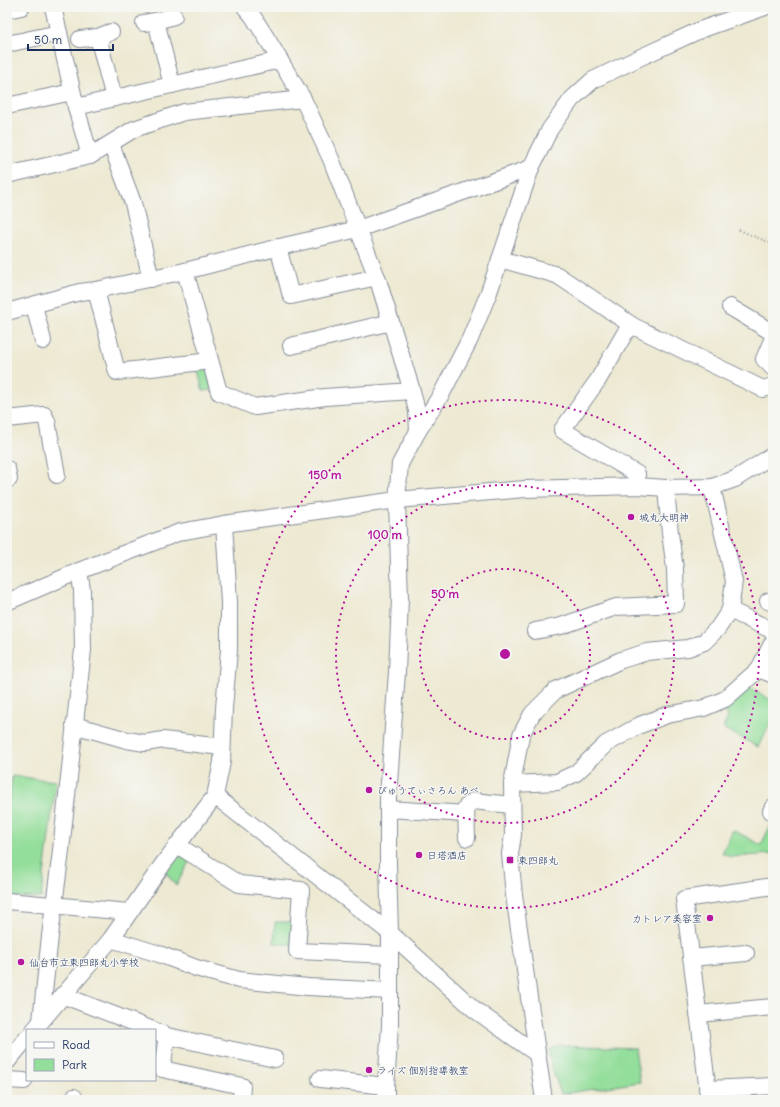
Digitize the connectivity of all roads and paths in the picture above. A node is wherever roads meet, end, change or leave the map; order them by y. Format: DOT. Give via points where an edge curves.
graph roads {
  1 [pos="21,7"];
  2 [pos="53,7"];
  3 [pos="245,7"];
  4 [pos="759,8"];
  5 [pos="7,10"];
  6 [pos="174,16"];
  7 [pos="59,33"];
  8 [pos="80,39"];
  9 [pos="7,44"];
  10 [pos="280,60"];
  11 [pos="172,85"];
  12 [pos="72,92"];
  13 [pos="114,98"];
  14 [pos="303,99"];
  15 [pos="7,106"];
  16 [pos="76,107"];
  17 [pos="111,144"];
  18 [pos="90,156"];
  19 [pos="531,168"];
  20 [pos="7,175"];
  21 [pos="358,229"];
  22 [pos="739,230"];
  23 [pos="773,244"];
  24 [pos="278,247"];
  25 [pos="500,259"];
  26 [pos="185,271"];
  27 [pos="377,277"];
  28 [pos="151,278"];
  29 [pos="96,290"];
  30 [pos="34,305"];
  31 [pos="730,307"];
  32 [pos="7,312"];
  33 [pos="391,322"];
  34 [pos="633,326"];
  35 [pos="773,333"];
  36 [pos="773,338"];
  37 [pos="43,341"];
  38 [pos="291,346"];
  39 [pos="210,361"];
  40 [pos="773,368"];
  41 [pos="773,386"];
  42 [pos="412,391"];
  43 [pos="7,419"];
  44 [pos="418,430"];
  45 [pos="773,455"];
  46 [pos="57,475"];
  47 [pos="637,486"];
  48 [pos="712,487"];
  49 [pos="666,488"];
  50 [pos="397,500"];
  51 [pos="224,524"];
  52 [pos="79,571"];
  53 [pos="7,602"];
  54 [pos="730,610"];
  55 [pos="535,631"];
  56 [pos="773,631"];
  57 [pos="773,642"];
  58 [pos="766,672"];
  59 [pos="74,725"];
  60 [pos="222,747"];
  61 [pos="512,784"];
  62 [pos="215,796"];
  63 [pos="512,805"];
  64 [pos="388,809"];
  65 [pos="466,814"];
  66 [pos="467,838"];
  67 [pos="177,845"];
  68 [pos="773,886"];
  69 [pos="7,901"];
  70 [pos="54,906"];
  71 [pos="129,912"];
  72 [pos="390,933"];
  73 [pos="111,939"];
  74 [pos="746,953"];
  75 [pos="390,955"];
  76 [pos="691,958"];
  77 [pos="390,991"];
  78 [pos="62,995"];
  79 [pos="773,1007"];
  80 [pos="698,1014"];
  81 [pos="41,1026"];
  82 [pos="150,1029"];
  83 [pos="158,1032"];
  84 [pos="26,1039"];
  85 [pos="537,1054"];
  86 [pos="275,1059"];
  87 [pos="7,1062"];
  88 [pos="320,1079"];
  89 [pos="7,1080"];
  90 [pos="24,1081"];
  91 [pos="773,1086"];
  92 [pos="386,1093"];
  93 [pos="708,1094"];
  94 [pos="241,1100"];
  95 [pos="544,1100"];
  1 -- 5 [label="street"];
  2 -- 7 [label="street"];
  3 -- 10 [label="street"];
  4 -- 19 [label="street" via="700,30 593,80 572,99 550,129"];
  6 -- 11 [label="street" via="150,22"];
  7 -- 9 [label="street"];
  7 -- 12 [label="street"];
  8 -- 13 [label="street" via="105,34"];
  10 -- 11 [label="street"];
  10 -- 14 [label="street"];
  11 -- 13 [label="street"];
  12 -- 15 [label="street"];
  12 -- 16 [label="street"];
  13 -- 16 [label="street"];
  14 -- 17 [label="street" via="184,112 134,129"];
  14 -- 21 [label="street" via="331,159"];
  16 -- 18 [label="street"];
  17 -- 18 [label="street"];
  17 -- 28 [label="street" via="133,203"];
  18 -- 20 [label="street"];
  19 -- 21 [label="street"];
  19 -- 25 [label="street"];
  21 -- 24 [label="street"];
  21 -- 27 [label="street"];
  22 -- 23 [label="path"];
  24 -- 26 [label="street"];
  24 -- 27 [label="street" via="291,296"];
  25 -- 34 [label="street" via="557,275"];
  25 -- 44 [label="street" via="470,339"];
  26 -- 28 [label="street"];
  26 -- 39 [label="street"];
  27 -- 33 [label="street"];
  28 -- 29 [label="street"];
  29 -- 30 [label="street"];
  29 -- 39 [label="street" via="117,372"];
  30 -- 32 [label="street"];
  30 -- 37 [label="street"];
  31 -- 35 [label="street"];
  33 -- 38 [label="street"];
  33 -- 42 [label="street"];
  34 -- 41 [label="street" via="763,389"];
  34 -- 47 [label="street" via="624,333 598,380 562,430 637,474"];
  36 -- 40 [label="street" via="764,359"];
  39 -- 42 [label="street" via="219,392 255,407 325,397"];
  42 -- 44 [label="street"];
  43 -- 46 [label="street" via="44,415"];
  44 -- 50 [label="street" via="400,464"];
  45 -- 48 [label="street" via="735,480"];
  47 -- 49 [label="street"];
  47 -- 50 [label="street" via="525,489"];
  48 -- 49 [label="street"];
  48 -- 54 [label="street" via="734,580"];
  49 -- 55 [label="street" via="675,569 676,604 616,607 561,626"];
  50 -- 51 [label="street"];
  50 -- 64 [label="street" via="399,613"];
  51 -- 52 [label="street" via="180,532"];
  51 -- 60 [label="street" via="229,650"];
  52 -- 53 [label="street"];
  52 -- 59 [label="street" via="82,590 83,650"];
  54 -- 56 [label="street"];
  54 -- 61 [label="street" via="718,628 704,642 688,648 648,652 621,660 556,690 532,714 520,735"];
  57 -- 58 [label="street"];
  58 -- 61 [label="street" via="725,699 704,708 667,715 640,725 606,744 576,773 557,782"];
  59 -- 60 [label="street" via="145,743 163,740"];
  59 -- 70 [label="street"];
  60 -- 62 [label="street" via="222,762"];
  61 -- 63 [label="street"];
  62 -- 67 [label="street"];
  62 -- 72 [label="street"];
  63 -- 65 [label="street" via="473,801 466,807"];
  63 -- 85 [label="street" via="513,835 510,854 514,895"];
  64 -- 65 [label="street"];
  64 -- 72 [label="street"];
  65 -- 66 [label="street"];
  67 -- 71 [label="street"];
  67 -- 75 [label="street" via="239,884 301,890 297,951"];
  68 -- 76 [label="street" via="684,899"];
  69 -- 70 [label="street"];
  70 -- 71 [label="street"];
  70 -- 81 [label="street"];
  71 -- 73 [label="street"];
  72 -- 75 [label="street"];
  72 -- 85 [label="street" via="476,1010"];
  73 -- 77 [label="street" via="239,980"];
  73 -- 78 [label="street"];
  74 -- 76 [label="street"];
  75 -- 77 [label="street"];
  76 -- 80 [label="street"];
  77 -- 92 [label="street"];
  78 -- 81 [label="street"];
  78 -- 82 [label="street"];
  79 -- 80 [label="street"];
  80 -- 93 [label="street"];
  83 -- 86 [label="street"];
  83 -- 94 [label="street" via="162,1069 242,1086"];
  84 -- 87 [label="street"];
  85 -- 95 [label="street"];
  88 -- 92 [label="street"];
  89 -- 90 [label="street"];
  91 -- 93 [label="street"];
}
